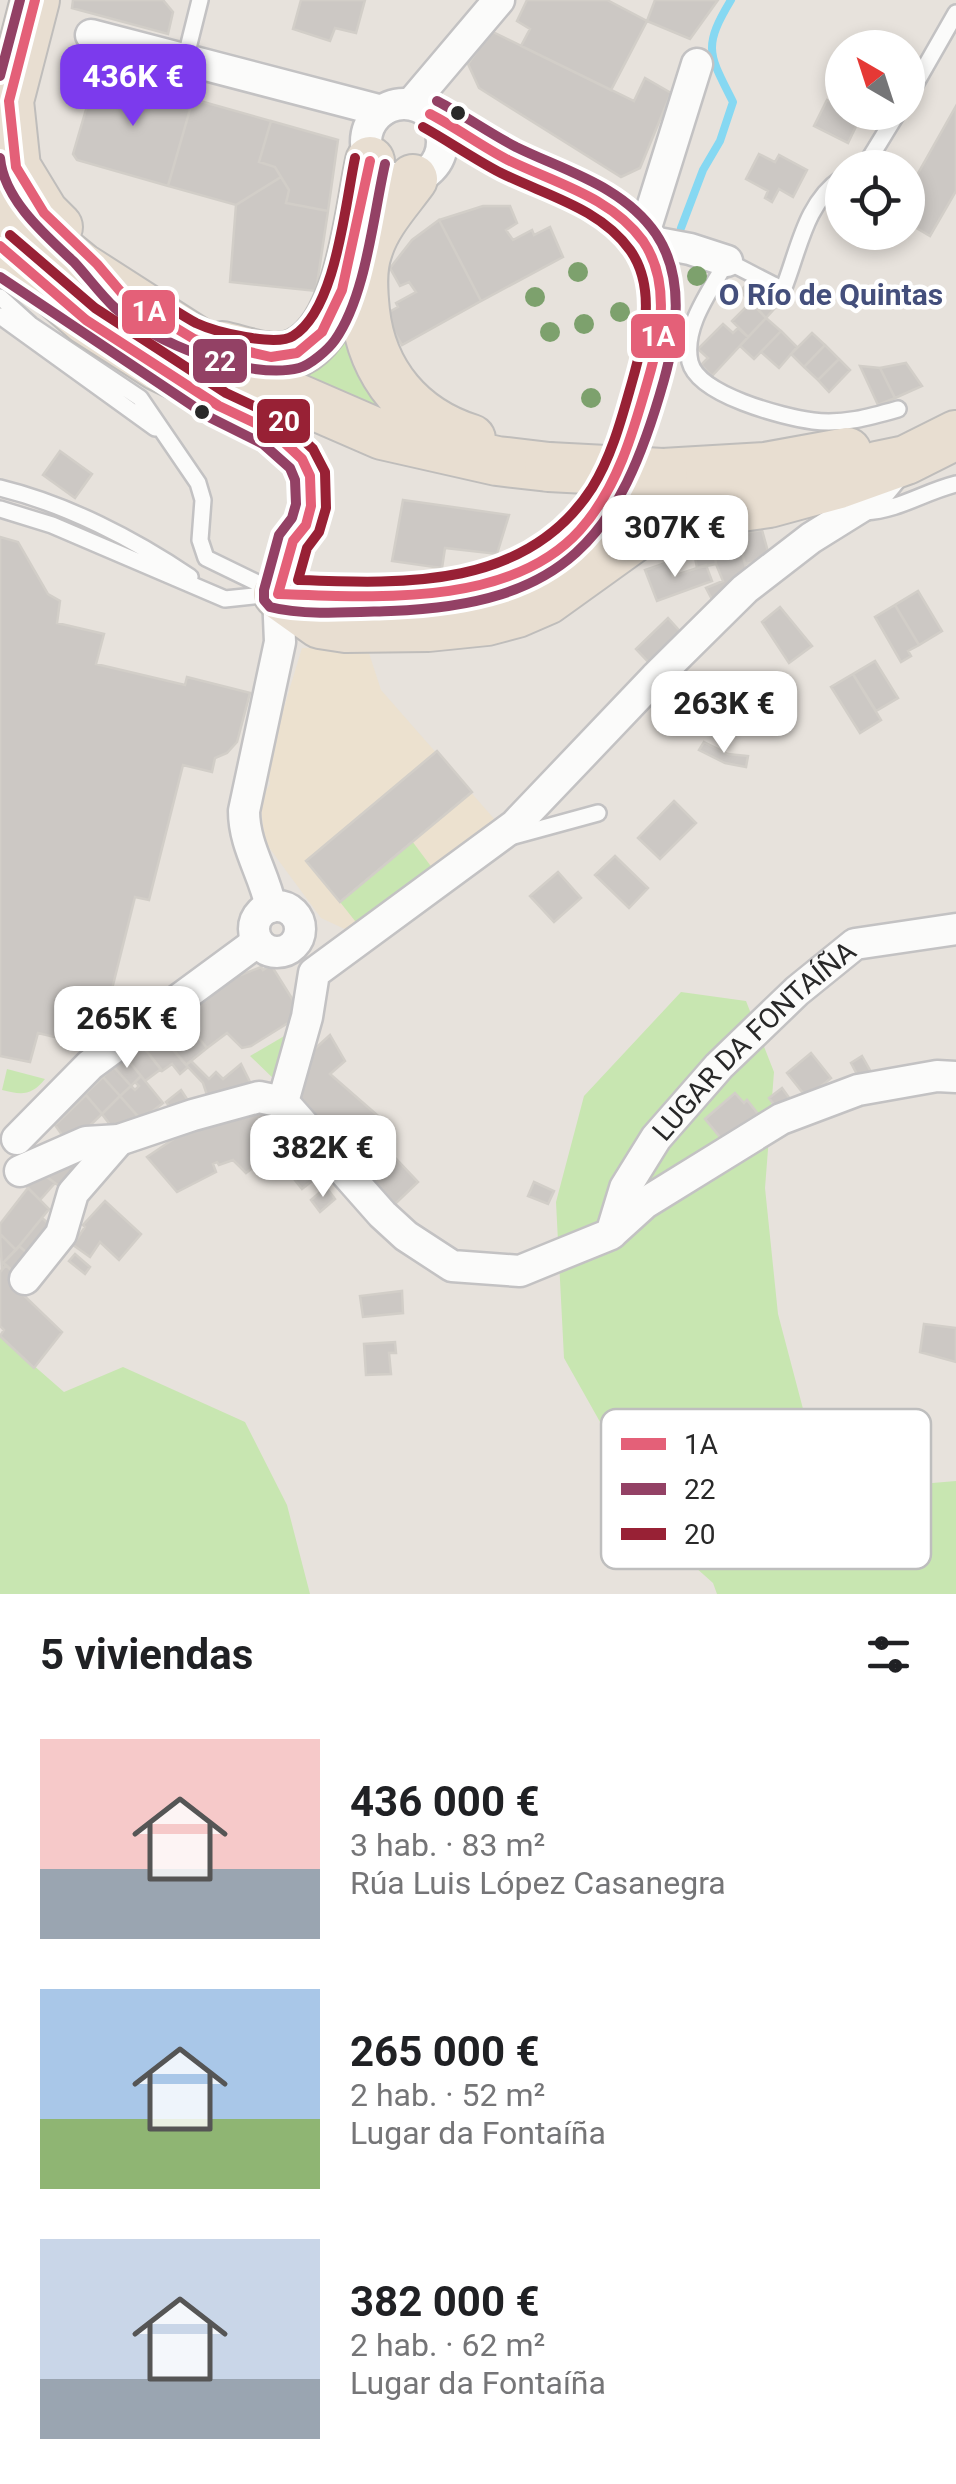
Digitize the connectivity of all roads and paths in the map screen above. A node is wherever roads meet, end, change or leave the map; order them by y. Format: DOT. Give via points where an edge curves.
graph roads {
  1 [pos="6,0"];
  2 [pos="35,0"];
  3 [pos="200,0"];
  4 [pos="499,0"];
  5 [pos="956,13"];
  6 [pos="0,21"];
  7 [pos="91,35"];
  8 [pos="185,60"];
  9 [pos="698,64"];
  10 [pos="925,67"];
  11 [pos="408,110"];
  12 [pos="506,158"];
  13 [pos="370,161"];
  14 [pos="422,174"];
  15 [pos="825,190"];
  16 [pos="0,201"];
  17 [pos="642,240"];
  18 [pos="0,246"];
  19 [pos="0,259"];
  20 [pos="727,261"];
  21 [pos="20,290"];
  22 [pos="126,298"];
  23 [pos="0,316"];
  24 [pos="176,353"];
  25 [pos="898,409"];
  26 [pos="956,422"];
  27 [pos="956,435"];
  28 [pos="170,440"];
  29 [pos="906,460"];
  30 [pos="547,470"];
  31 [pos="659,477"];
  32 [pos="956,484"];
  33 [pos="0,488"];
  34 [pos="0,509"];
  35 [pos="851,513"];
  36 [pos="837,542"];
  37 [pos="213,594"];
  38 [pos="278,594"];
  39 [pos="598,813"];
  40 [pos="504,833"];
  41 [pos="271,907"];
  42 [pos="956,928"];
  43 [pos="257,942"];
  44 [pos="294,944"];
  45 [pos="314,973"];
  46 [pos="956,1076"];
  47 [pos="283,1102"];
  48 [pos="8,1138"];
  49 [pos="119,1140"];
  50 [pos="10,1181"];
  51 [pos="611,1234"];
  52 [pos="25,1279"];
  1 -- 6 [label="highway"];
  2 -- 22 [label="highway" via="9,102 16,168 44,213"];
  3 -- 8 [label="lane"];
  4 -- 11 [label="street"];
  5 -- 10 [label="lane"];
  7 -- 8 [label="street"];
  8 -- 11 [label="street"];
  9 -- 17 [label="street"];
  11 -- 12 [label="street"];
  11 -- 13 [label="street" via="374,118 366,139"];
  11 -- 14 [label="street" via="441,135 438,159"];
  12 -- 14 [label="street"];
  12 -- 17 [label="street" via="615,213"];
  13 -- 14 [label="street" via="389,177"];
  13 -- 24 [label="highway" via="342,290 322,332 297,352 271,357"];
  14 -- 30 [label="highway" via="385,217 367,251 362,290 378,364 422,416"];
  15 -- 20 [label="lane" via="810,213 783,290"];
  16 -- 22 [label="highway"];
  17 -- 20 [label="street"];
  17 -- 38 [label="street" via="661,288 655,358 606,496 563,546 506,580 476,588"];
  18 -- 21 [label="highway"];
  19 -- 21 [label="highway"];
  20 -- 25 [label="lane" via="695,318 689,344 690,365 703,381 758,408 815,421 861,420"];
  21 -- 24 [label="highway"];
  21 -- 28 [label="lane" via="31,325 140,398"];
  22 -- 24 [label="highway"];
  23 -- 28 [label="lane"];
  24 -- 30 [label="highway" via="382,435"];
  24 -- 38 [label="street" via="219,406 272,431 310,476 306,525 293,541"];
  26 -- 31 [label="highway" via="810,461"];
  27 -- 29 [label="highway"];
  28 -- 38 [label="lane" via="198,483 206,558"];
  29 -- 31 [label="highway" via="716,495"];
  29 -- 35 [label="street" via="872,500"];
  29 -- 38 [label="highway" via="769,503 643,530 547,600 487,621 346,628 320,624"];
  30 -- 31 [label="highway, bridge"];
  32 -- 35 [label="lane" via="889,511"];
  33 -- 37 [label="lane" via="76,515 156,555"];
  34 -- 37 [label="lane"];
  35 -- 36 [label="lane"];
  35 -- 40 [label="street" via="745,589"];
  37 -- 38 [label="lane"];
  38 -- 41 [label="street" via="280,642 244,811 246,838"];
  39 -- 40 [label="lane"];
  40 -- 45 [label="street"];
  41 -- 43 [label="street" via="255,921"];
  41 -- 44 [label="street" via="296,917"];
  42 -- 51 [label="street, LUGAR DA FONTAÍÑA" via="855,944 797,991 656,1138 625,1188"];
  43 -- 44 [label="street" via="275,952"];
  43 -- 48 [label="street" via="90,1065"];
  44 -- 45 [label="street"];
  45 -- 47 [label="street"];
  46 -- 51 [label="street, LUGAR DA FONTAÍÑA" via="858,1090 781,1118 644,1203"];
  47 -- 49 [label="street" via="259,1098"];
  47 -- 51 [label="street, LUGAR DA FONTAÍÑA" via="382,1214 452,1266 520,1271"];
  48 -- 50 [label="street" via="26,1147"];
  49 -- 50 [label="street" via="86,1142"];
  49 -- 52 [label="street" via="74,1193 61,1234"];
}
